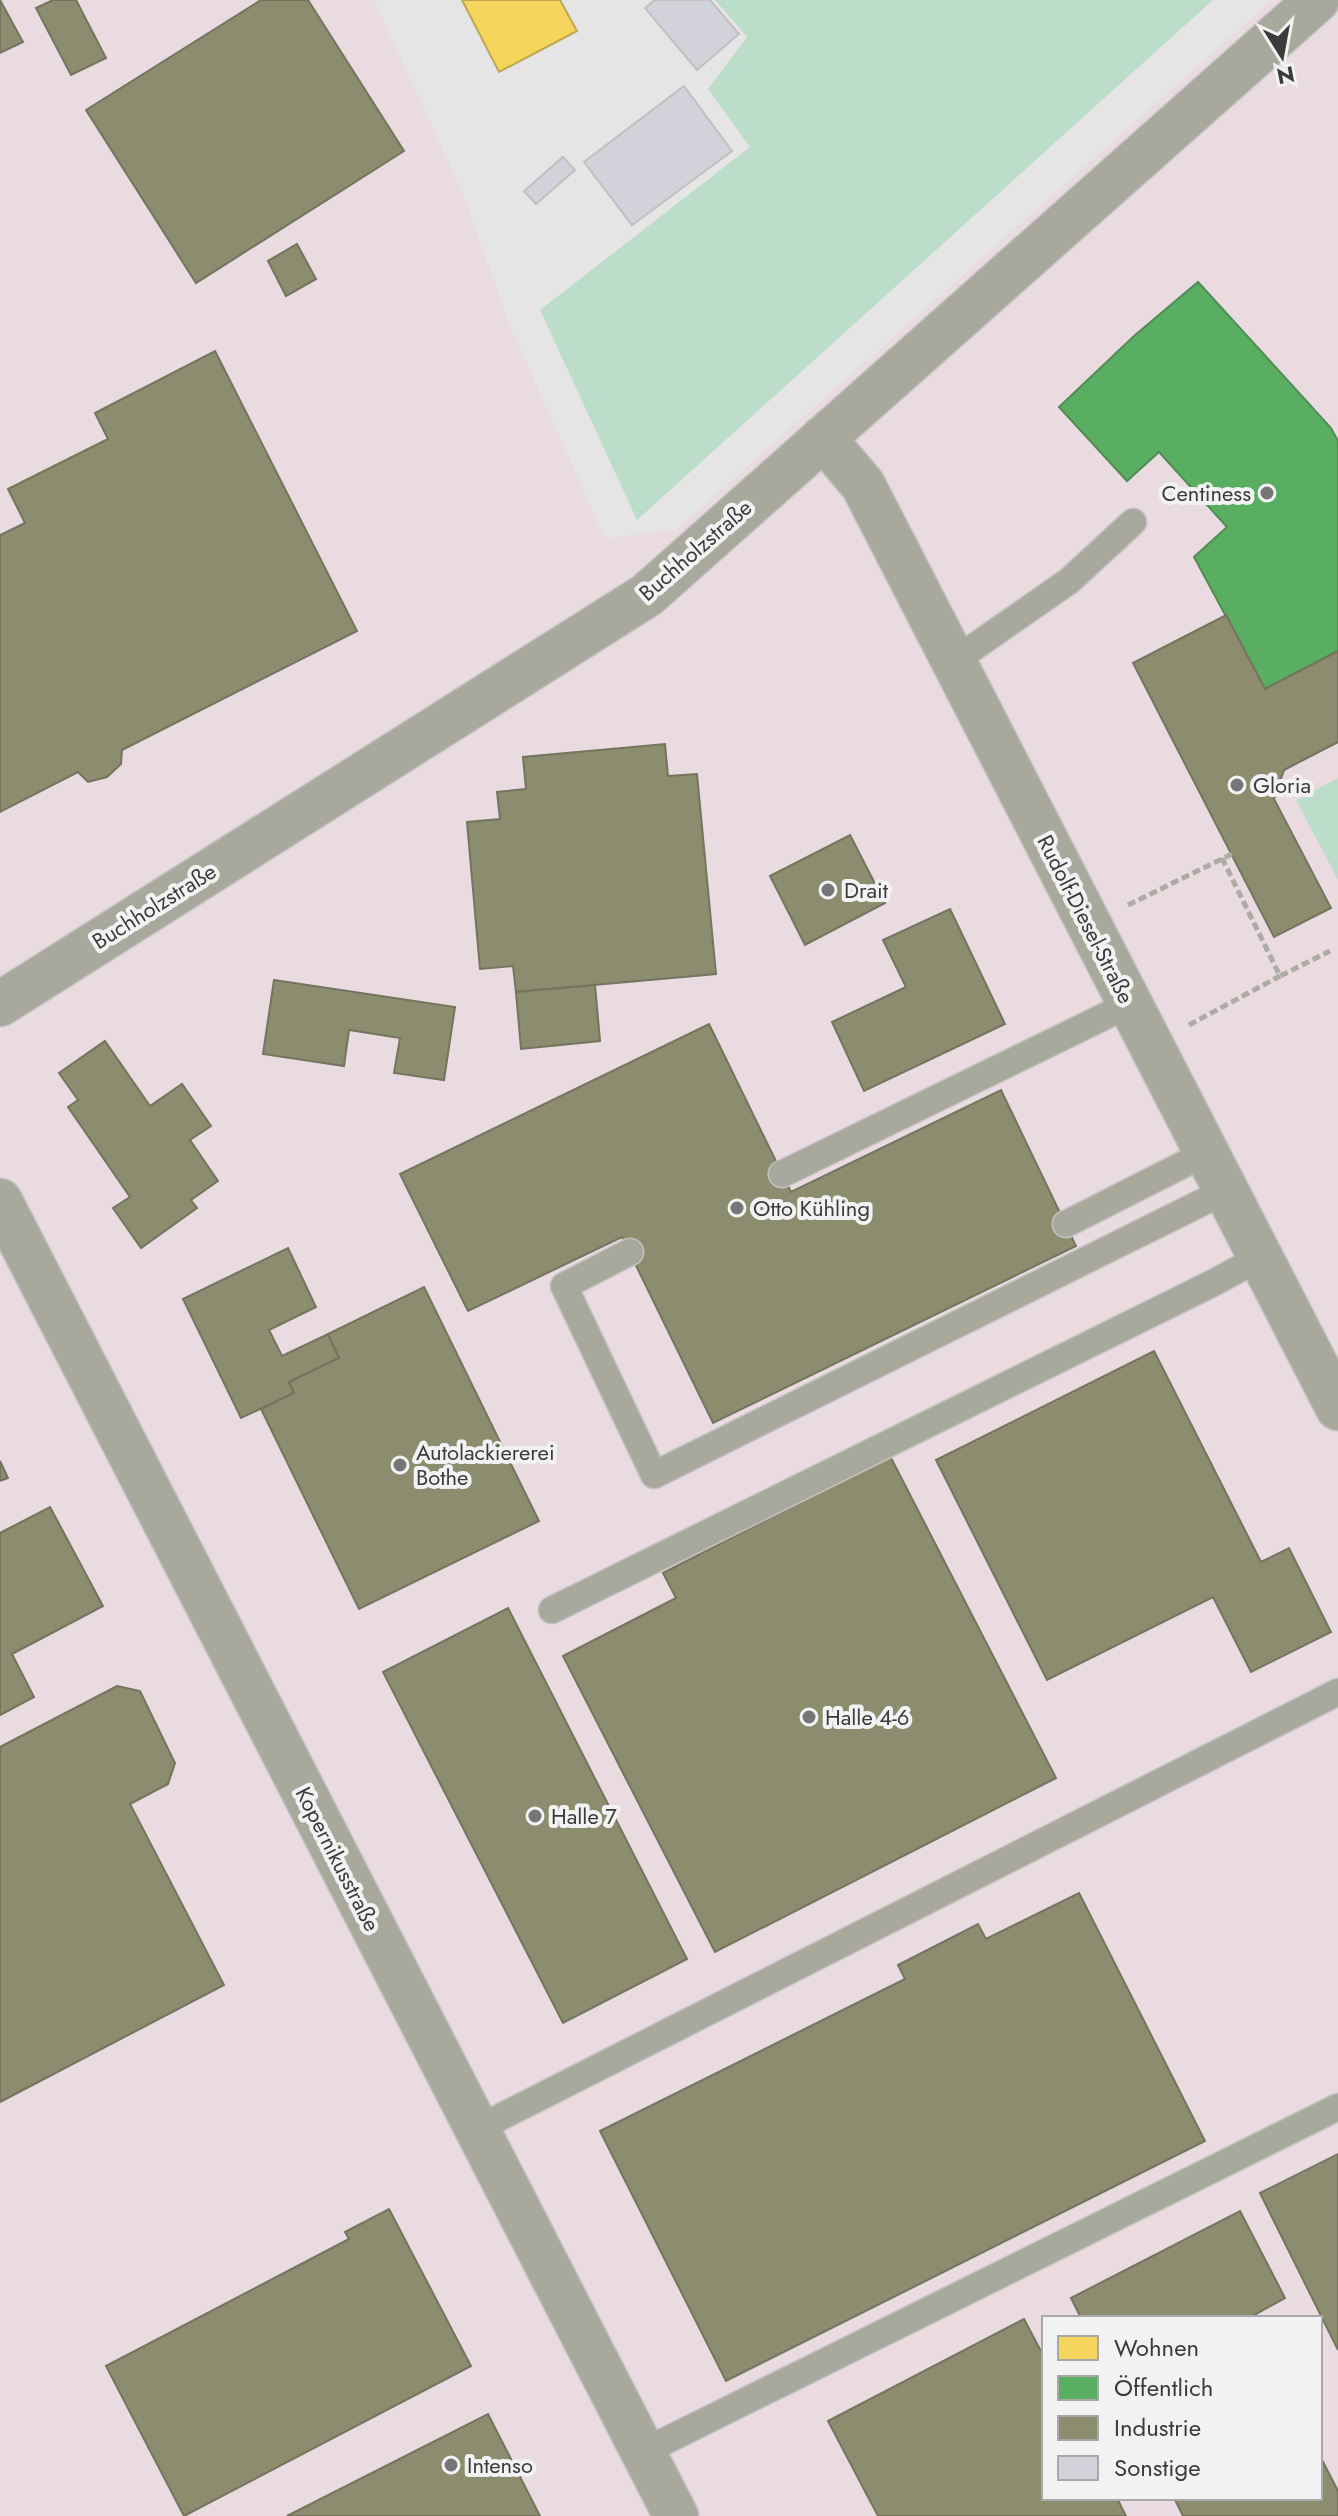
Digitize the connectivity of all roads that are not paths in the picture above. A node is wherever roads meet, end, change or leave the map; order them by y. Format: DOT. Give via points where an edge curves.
graph roads {
  1 [pos="1317,0"];
  2 [pos="823,438"];
  3 [pos="1133,522"];
  4 [pos="954,661"];
  5 [pos="0,1004"];
  6 [pos="1130,1004"];
  7 [pos="1206,1153"];
  8 [pos="782,1174"];
  9 [pos="1225,1191"];
  10 [pos="0,1201"];
  11 [pos="1066,1224"];
  12 [pos="630,1252"];
  13 [pos="1261,1257"];
  14 [pos="1338,1408"];
  15 [pos="552,1610"];
  16 [pos="1338,1692"];
  17 [pos="1338,2107"];
  18 [pos="477,2129"];
  19 [pos="643,2452"];
  20 [pos="676,2516"];
  1 -- 2 [label="street, Buchholzstraße"];
  2 -- 4 [label="street, Rudolf-Diesel-Straße" via="863,485"];
  2 -- 5 [label="street, Buchholzstraße" via="647,595"];
  3 -- 4 [label="lane" via="1069,581"];
  4 -- 6 [label="street, Rudolf-Diesel-Straße"];
  6 -- 7 [label="street, Rudolf-Diesel-Straße"];
  6 -- 8 [label="lane"];
  7 -- 9 [label="street, Rudolf-Diesel-Straße"];
  7 -- 11 [label="lane"];
  9 -- 12 [label="lane" via="654,1475 564,1286"];
  9 -- 13 [label="street, Rudolf-Diesel-Straße"];
  10 -- 18 [label="street, Kopernikusstraße"];
  13 -- 14 [label="street, Rudolf-Diesel-Straße"];
  13 -- 15 [label="lane"];
  16 -- 18 [label="lane"];
  17 -- 19 [label="lane"];
  18 -- 19 [label="street, Kopernikusstraße"];
  19 -- 20 [label="street, Kopernikusstraße"];
}
